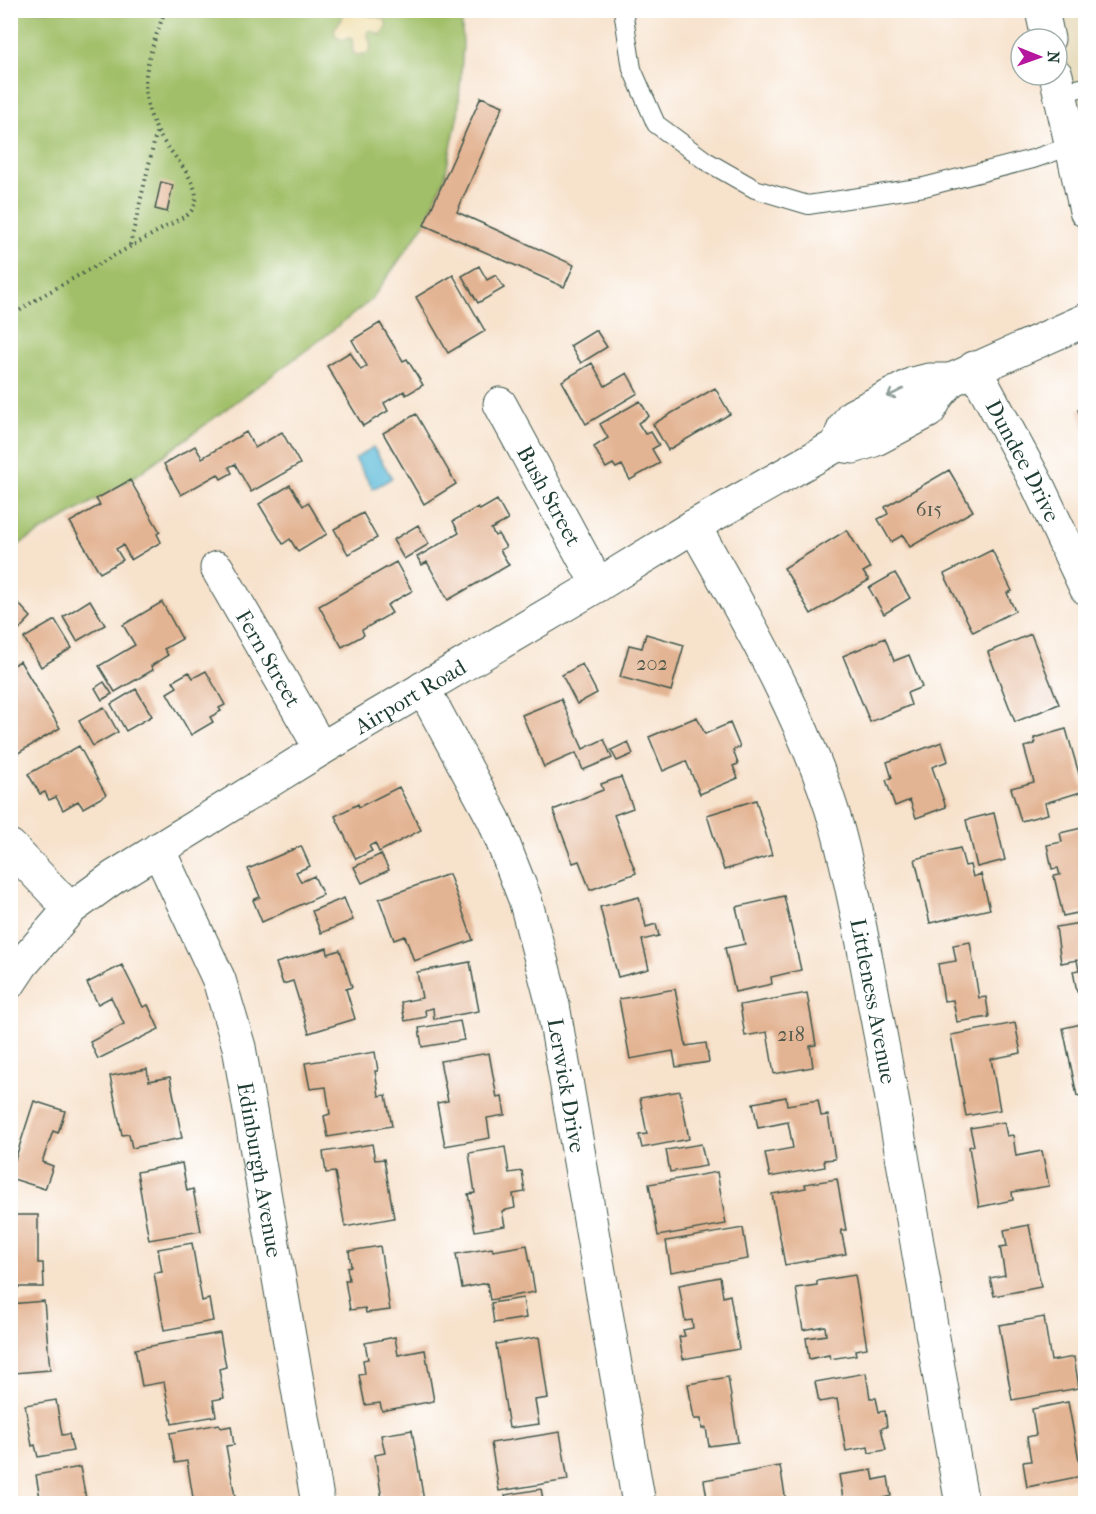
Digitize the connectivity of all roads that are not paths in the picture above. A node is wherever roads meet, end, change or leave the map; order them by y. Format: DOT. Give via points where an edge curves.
graph roads {
  1 [pos="623,10"];
  2 [pos="1042,10"];
  3 [pos="1046,27"];
  4 [pos="1067,87"];
  5 [pos="1071,146"];
  6 [pos="1086,211"];
  7 [pos="1086,320"];
  8 [pos="963,374"];
  9 [pos="500,404"];
  10 [pos="694,526"];
  11 [pos="217,567"];
  12 [pos="598,585"];
  13 [pos="1086,588"];
  14 [pos="423,688"];
  15 [pos="321,748"];
  16 [pos="10,846"];
  17 [pos="158,849"];
  18 [pos="70,909"];
  19 [pos="10,982"];
  20 [pos="318,1503"];
  21 [pos="639,1503"];
  22 [pos="962,1503"];
  1 -- 5 [label="lane" via="633,69 656,124 706,161 755,189 808,205 924,187"];
  2 -- 3 [label="street"];
  4 -- 5 [label="street"];
  5 -- 6 [label="street"];
  7 -- 8 [label="street, Airport Road"];
  8 -- 10 [label="street, Airport Road" via="938,395 929,411 874,440 853,447 837,445"];
  8 -- 13 [label="street, Dundee Drive" via="1038,486"];
  9 -- 12 [label="street, Bush Street"];
  10 -- 12 [label="street, Airport Road"];
  10 -- 22 [label="street, Littleness Avenue" via="761,645 803,734 836,825 885,1058"];
  11 -- 15 [label="street, Fern Street"];
  12 -- 14 [label="street, Airport Road"];
  14 -- 15 [label="street, Airport Road"];
  14 -- 21 [label="street, Lerwick Drive" via="494,819 525,899 553,1005"];
  15 -- 17 [label="street, Airport Road"];
  16 -- 18 [label="street"];
  17 -- 18 [label="street, Airport Road"];
  17 -- 20 [label="street, Edinburgh Avenue" via="219,980 239,1047"];
  18 -- 19 [label="street, Airport Road"];
}
